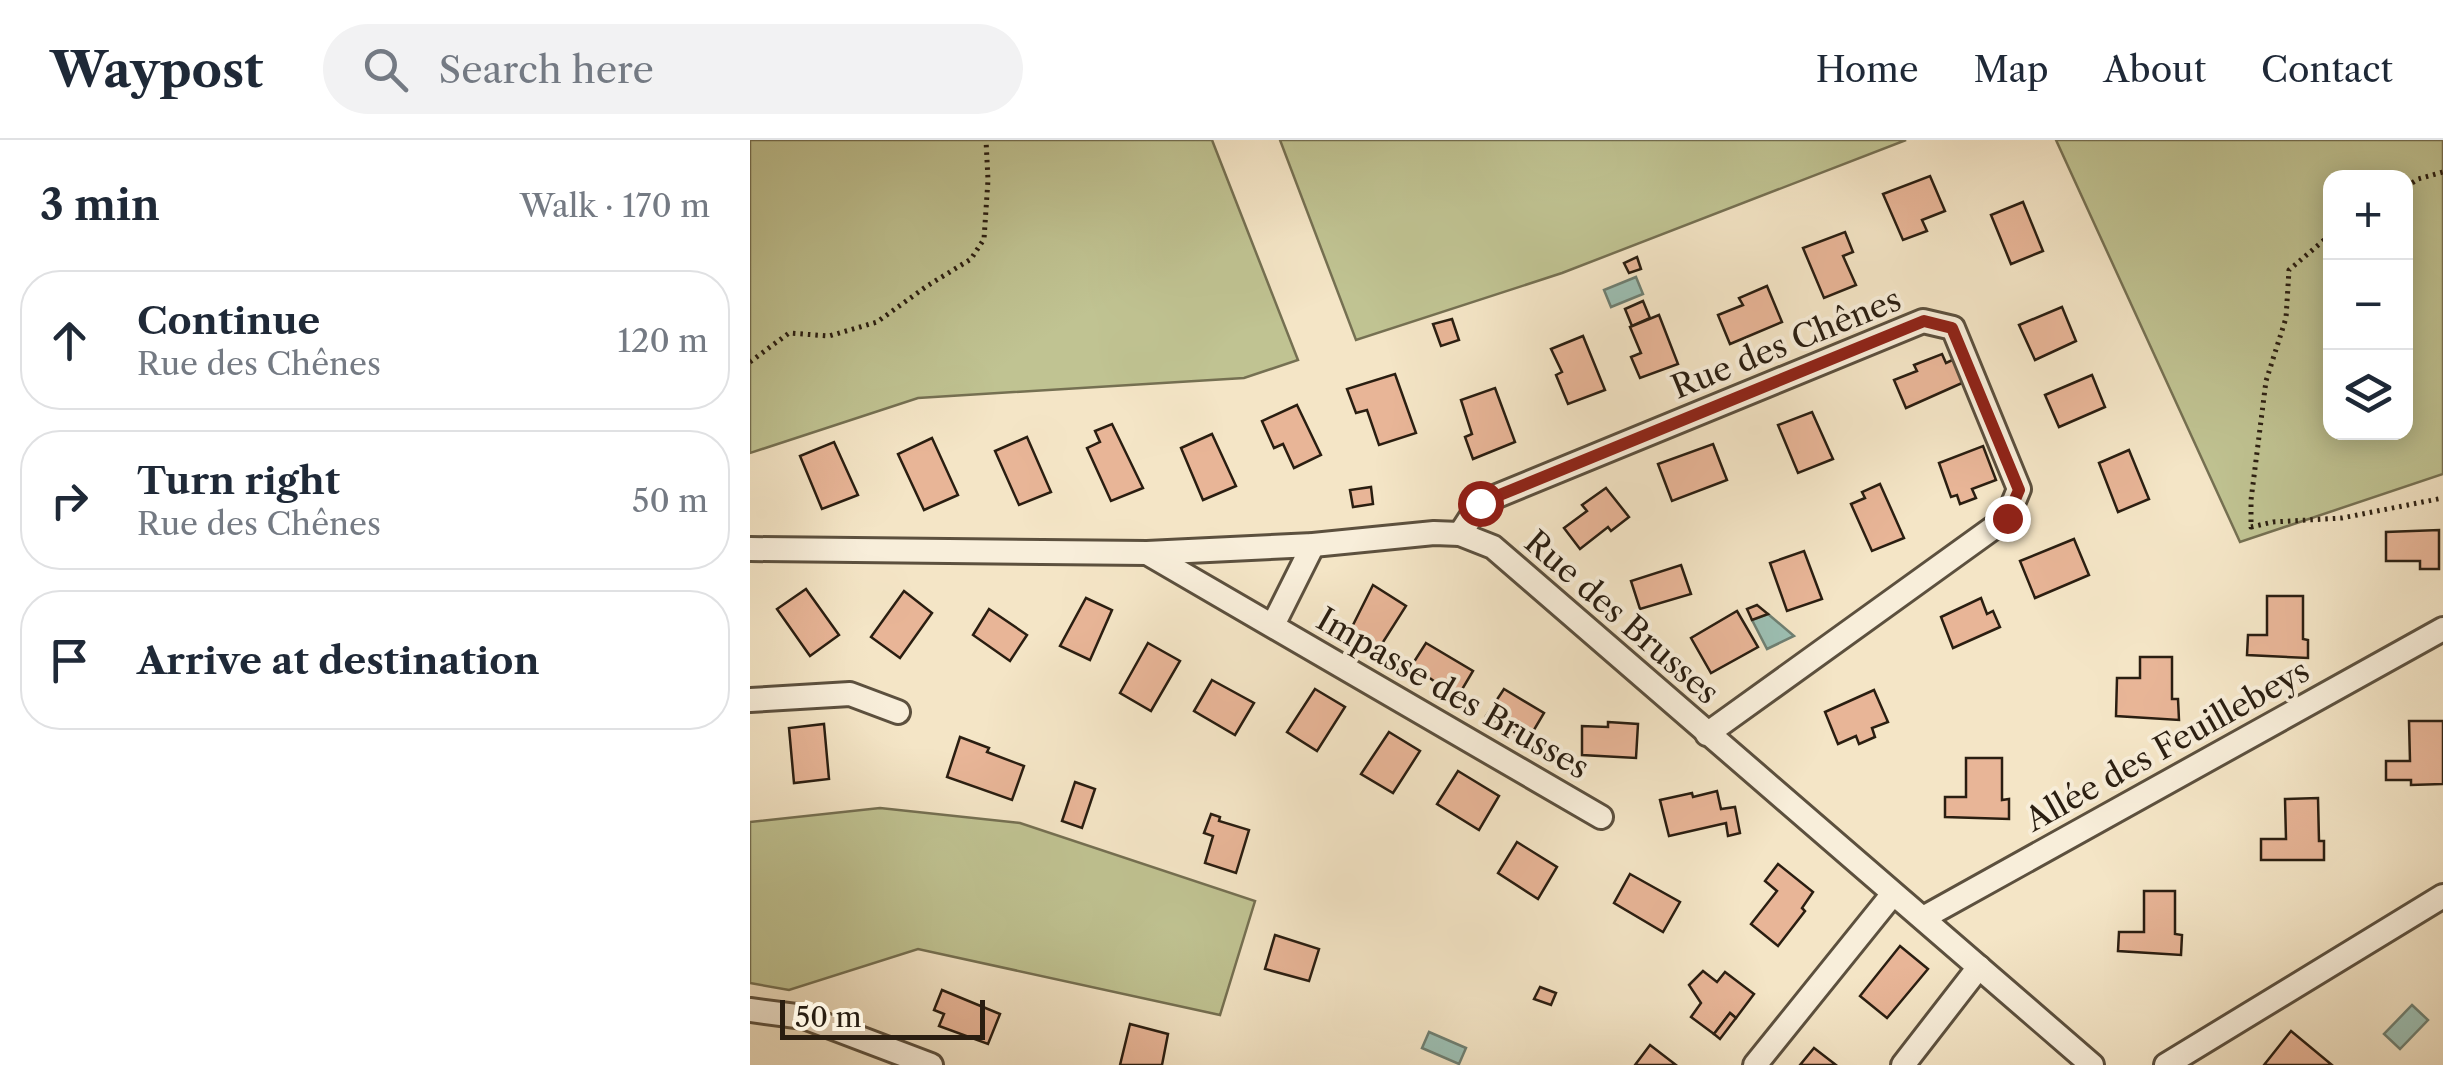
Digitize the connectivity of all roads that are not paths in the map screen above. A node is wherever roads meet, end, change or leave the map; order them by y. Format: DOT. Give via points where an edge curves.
graph roads {
  1 [pos="1460,534"];
  2 [pos="1313,545"];
  3 [pos="750,549"];
  4 [pos="1147,553"];
  5 [pos="1273,625"];
  6 [pos="2443,629"];
  7 [pos="750,700"];
  8 [pos="898,712"];
  9 [pos="1707,734"];
  10 [pos="1601,818"];
  11 [pos="1892,895"];
  12 [pos="2443,896"];
  13 [pos="1923,918"];
  14 [pos="1980,967"];
  15 [pos="750,1010"];
  16 [pos="931,1065"];
  17 [pos="1755,1065"];
  18 [pos="1903,1065"];
  19 [pos="2092,1065"];
  20 [pos="2166,1065"];
  1 -- 2 [label="street, Rue des Brusses"];
  1 -- 9 [label="street, Rue des Brusses" via="1493,547"];
  1 -- 9 [label="street, Rue des Chênes" via="1480,503 1924,321 1952,328 2019,490 2007,518"];
  2 -- 4 [label="street, Rue des Brusses"];
  2 -- 5 [label="street, Impasse des Brusses"];
  3 -- 4 [label="street, Rue des Brusses"];
  4 -- 5 [label="street, Impasse des Brusses"];
  5 -- 10 [label="street, Impasse des Brusses"];
  6 -- 13 [label="street, Allée des Feuillebeys"];
  7 -- 8 [label="street" via="850,694"];
  9 -- 11 [label="street, Rue des Brusses"];
  11 -- 13 [label="street, Rue des Brusses"];
  11 -- 17 [label="street"];
  12 -- 20 [label="street"];
  13 -- 14 [label="street, Rue des Brusses"];
  14 -- 18 [label="street"];
  14 -- 19 [label="street, Rue des Brusses"];
  15 -- 16 [label="street" via="804,1017"];
}
